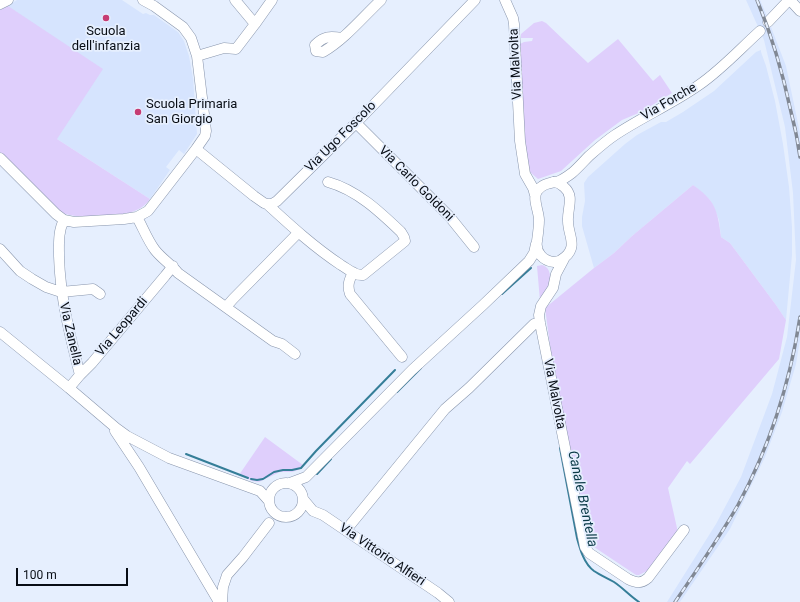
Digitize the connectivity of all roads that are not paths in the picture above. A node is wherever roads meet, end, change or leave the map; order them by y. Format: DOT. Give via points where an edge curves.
graph roads {
  1 [pos="8,0"];
  2 [pos="144,0"];
  3 [pos="235,0"];
  4 [pos="272,0"];
  5 [pos="381,0"];
  6 [pos="475,0"];
  7 [pos="505,0"];
  8 [pos="0,4"];
  9 [pos="794,5"];
  10 [pos="768,22"];
  11 [pos="255,24"];
  12 [pos="760,31"];
  13 [pos="342,38"];
  14 [pos="197,56"];
  15 [pos="356,123"];
  16 [pos="196,149"];
  17 [pos="0,158"];
  18 [pos="576,170"];
  19 [pos="527,178"];
  20 [pos="328,182"];
  21 [pos="550,183"];
  22 [pos="568,191"];
  23 [pos="535,195"];
  24 [pos="267,204"];
  25 [pos="137,217"];
  26 [pos="64,220"];
  27 [pos="298,233"];
  28 [pos="536,244"];
  29 [pos="474,247"];
  30 [pos="0,249"];
  31 [pos="545,259"];
  32 [pos="564,259"];
  33 [pos="529,261"];
  34 [pos="172,266"];
  35 [pos="353,272"];
  36 [pos="556,274"];
  37 [pos="61,292"];
  38 [pos="100,294"];
  39 [pos="228,305"];
  40 [pos="540,323"];
  41 [pos="0,332"];
  42 [pos="295,354"];
  43 [pos="402,357"];
  44 [pos="80,375"];
  45 [pos="69,388"];
  46 [pos="108,421"];
  47 [pos="148,447"];
  48 [pos="139,467"];
  49 [pos="306,477"];
  50 [pos="290,483"];
  51 [pos="275,486"];
  52 [pos="260,491"];
  53 [pos="303,497"];
  54 [pos="269,504"];
  55 [pos="313,511"];
  56 [pos="298,512"];
  57 [pos="282,517"];
  58 [pos="269,523"];
  59 [pos="346,530"];
  60 [pos="684,530"];
  61 [pos="243,557"];
  62 [pos="204,575"];
  63 [pos="226,577"];
  64 [pos="220,602"];
  65 [pos="225,602"];
  66 [pos="449,602"];
  1 -- 8 [label="street"];
  2 -- 14 [label="street" via="183,26 191,38"];
  3 -- 11 [label="street"];
  4 -- 11 [label="street"];
  5 -- 13 [label="street"];
  6 -- 15 [label="street, Via Ugo Foscolo"];
  7 -- 19 [label="street, Via Malvolta" via="514,24 520,141"];
  9 -- 10 [label="street"];
  11 -- 14 [label="street" via="236,49 224,48"];
  12 -- 18 [label="street, Via Forche" via="718,71 698,86 614,136"];
  14 -- 16 [label="street" via="206,133"];
  15 -- 24 [label="street, Via Ugo Foscolo" via="276,201"];
  15 -- 29 [label="street, Via Carlo Goldoni" via="449,216"];
  16 -- 24 [label="street"];
  16 -- 25 [label="street" via="148,211"];
  17 -- 26 [label="street"];
  18 -- 21 [label="street, Via Forche" via="565,178"];
  18 -- 22 [label="street, Via Forche"];
  19 -- 21 [label="street" via="533,182"];
  19 -- 23 [label="street, Via Malvolta"];
  20 -- 35 [label="street" via="342,187 372,205 404,237 405,241 363,275 359,276"];
  21 -- 22 [label="street" via="562,185"];
  21 -- 23 [label="street" via="538,190"];
  22 -- 32 [label="street, Via Forche" via="571,200 568,221 572,244 571,251"];
  23 -- 28 [label="street, Via Malvolta" via="539,222"];
  24 -- 27 [label="street"];
  25 -- 26 [label="street" via="74,222"];
  25 -- 34 [label="street" via="154,248"];
  26 -- 37 [label="street, Via Zanella" via="59,244"];
  27 -- 35 [label="street"];
  27 -- 39 [label="street"];
  28 -- 31 [label="street" via="537,250"];
  28 -- 33 [label="street, Via Malvolta"];
  30 -- 37 [label="street" via="20,271 46,287"];
  31 -- 32 [label="street" via="555,262"];
  31 -- 33 [label="street"];
  31 -- 36 [label="street" via="552,265"];
  32 -- 36 [label="street, Via Malvolta"];
  33 -- 49 [label="street" via="412,370"];
  34 -- 39 [label="street" via="178,273"];
  34 -- 44 [label="street, Via Leopardi"];
  35 -- 43 [label="street" via="348,281 350,294"];
  36 -- 40 [label="street, Via Malvolta" via="553,288 541,306"];
  37 -- 38 [label="street, Via Zanella" via="93,289"];
  37 -- 44 [label="street, Via Zanella"];
  39 -- 42 [label="street" via="273,341"];
  40 -- 59 [label="street" via="534,324 445,409"];
  40 -- 60 [label="street, Via Malvolta" via="587,550 628,579 640,583 648,578"];
  41 -- 45 [label="street"];
  44 -- 45 [label="street, Via Leopardi"];
  45 -- 46 [label="street"];
  46 -- 47 [label="street" via="122,433"];
  46 -- 48 [label="street"];
  47 -- 48 [label="street" via="137,452"];
  47 -- 52 [label="street" via="168,458"];
  48 -- 62 [label="street"];
  49 -- 50 [label="street"];
  49 -- 53 [label="street"];
  50 -- 51 [label="street"];
  50 -- 53 [label="street" via="300,489"];
  51 -- 52 [label="street"];
  51 -- 54 [label="street" via="269,495"];
  52 -- 54 [label="street"];
  53 -- 55 [label="street, Via Vittorio Alfieri"];
  53 -- 56 [label="street"];
  54 -- 57 [label="street" via="273,511"];
  54 -- 58 [label="street"];
  55 -- 56 [label="street"];
  55 -- 59 [label="street, Via Vittorio Alfieri"];
  56 -- 57 [label="street"];
  57 -- 58 [label="street"];
  58 -- 61 [label="street"];
  59 -- 66 [label="street, Via Vittorio Alfieri"];
  61 -- 63 [label="street"];
  61 -- 65 [label="street" via="229,581"];
  62 -- 63 [label="street" via="214,581"];
  62 -- 64 [label="street"];
  63 -- 64 [label="street"];
}
